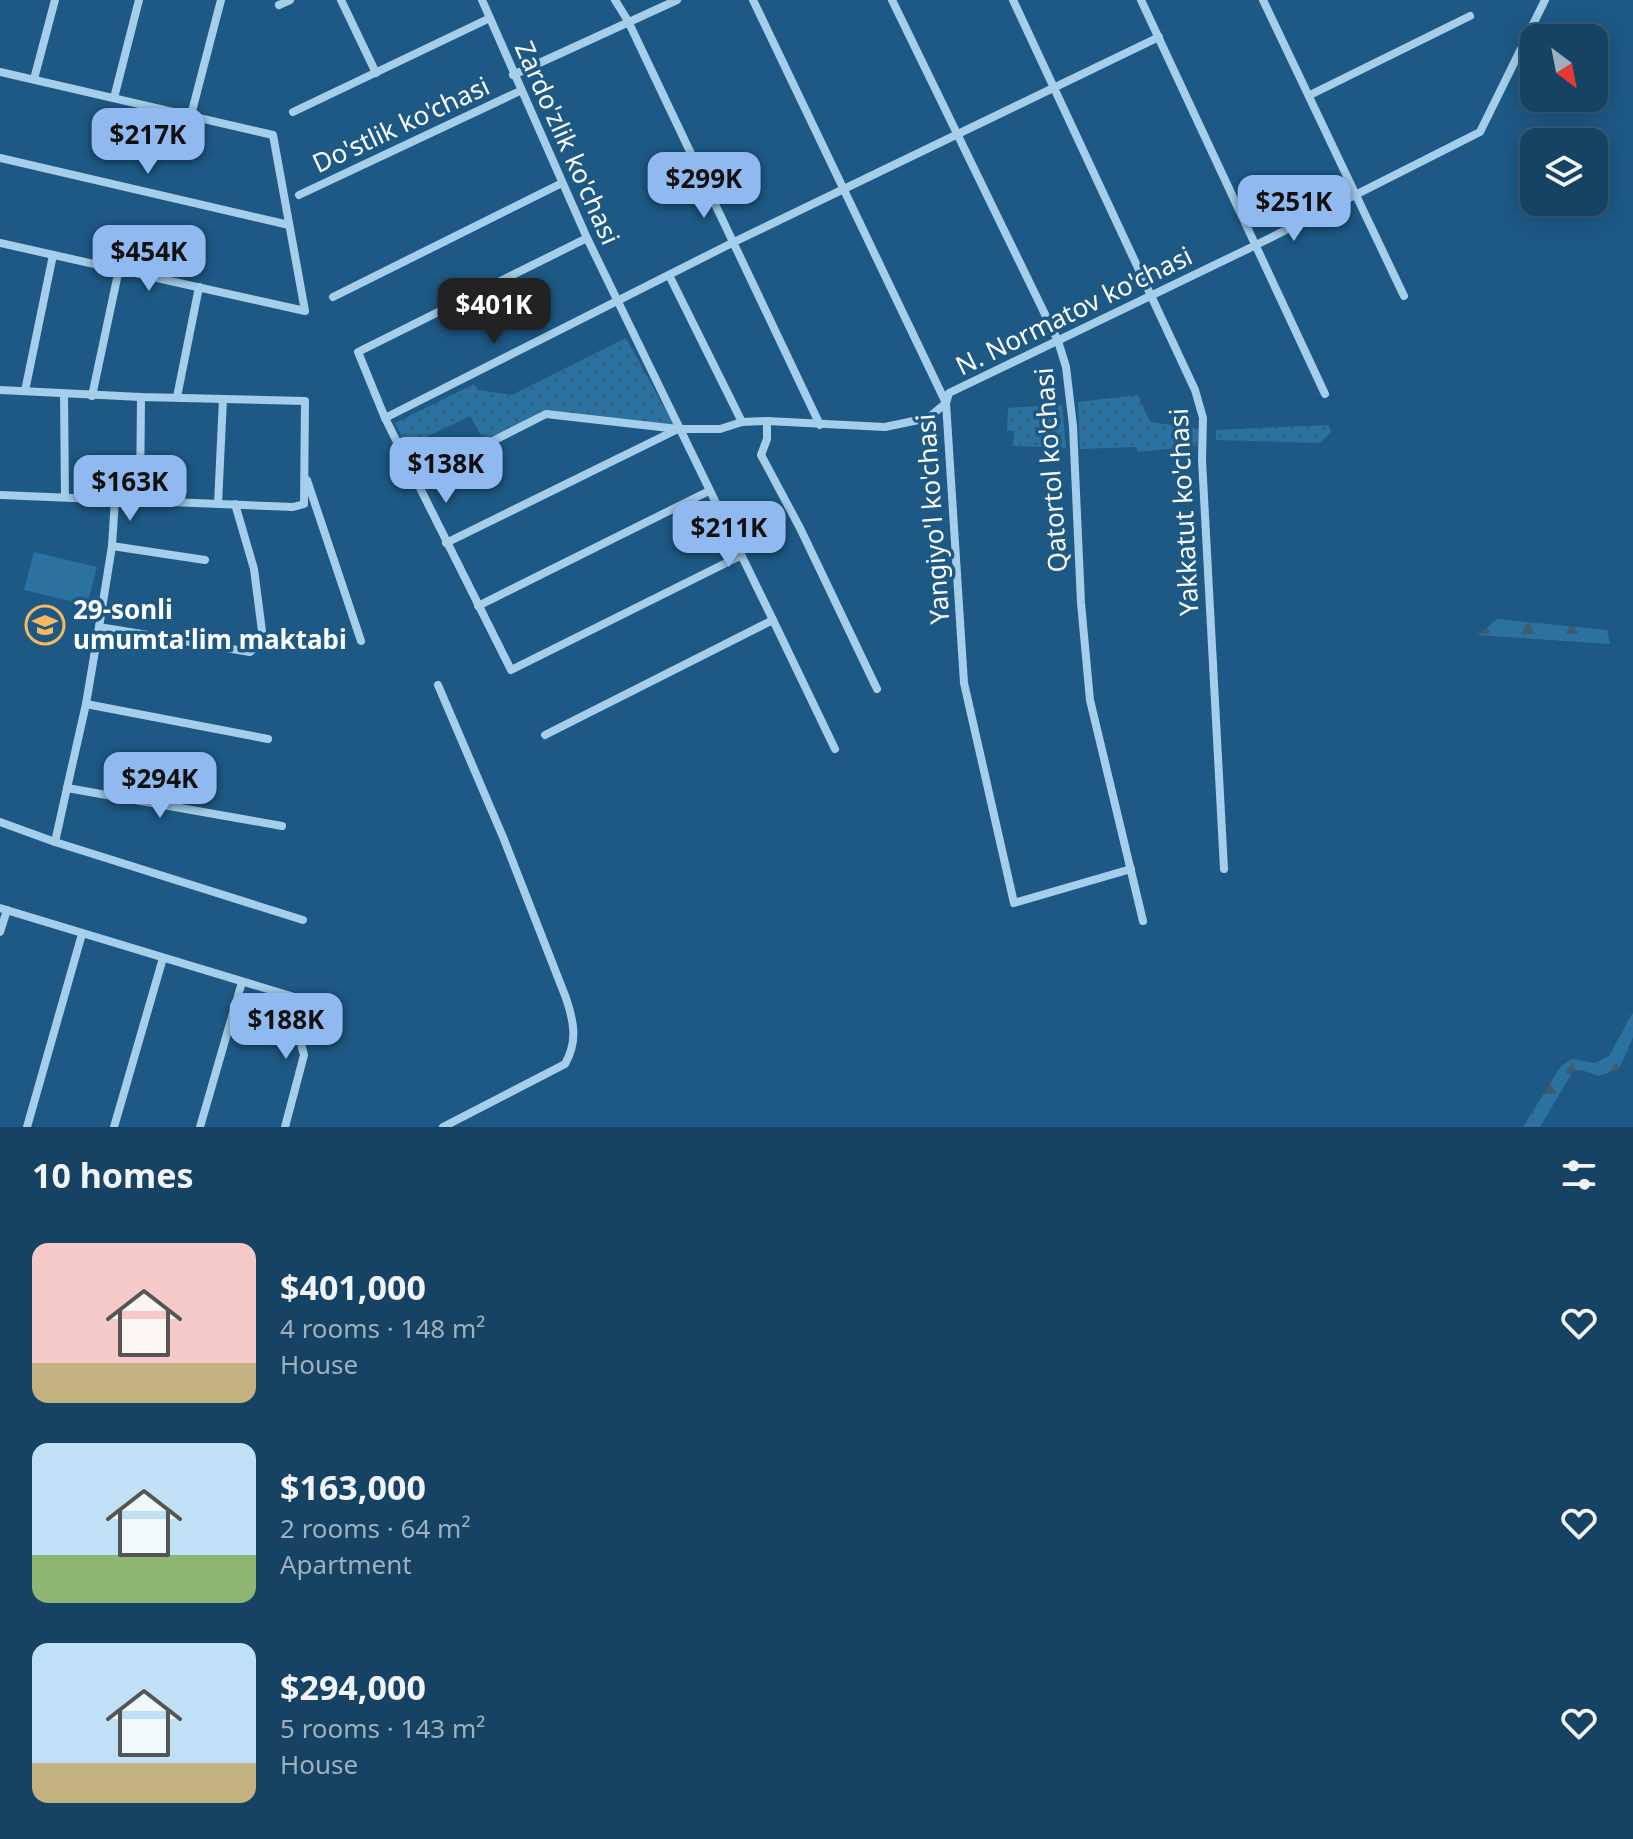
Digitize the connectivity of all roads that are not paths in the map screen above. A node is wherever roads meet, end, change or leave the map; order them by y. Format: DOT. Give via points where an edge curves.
graph roads {
  1 [pos="55,0"];
  2 [pos="139,0"];
  3 [pos="221,0"];
  4 [pos="290,0"];
  5 [pos="341,0"];
  6 [pos="482,0"];
  7 [pos="615,0"];
  8 [pos="677,0"];
  9 [pos="753,0"];
  10 [pos="892,0"];
  11 [pos="1013,0"];
  12 [pos="1141,0"];
  13 [pos="1263,0"];
  14 [pos="1545,0"];
  15 [pos="279,5"];
  16 [pos="1470,16"];
  17 [pos="490,18"];
  18 [pos="628,21"];
  19 [pos="1159,37"];
  20 [pos="0,72"];
  21 [pos="376,73"];
  22 [pos="513,75"];
  23 [pos="34,79"];
  24 [pos="1054,87"];
  25 [pos="520,91"];
  26 [pos="1310,95"];
  27 [pos="114,98"];
  28 [pos="293,112"];
  29 [pos="191,115"];
  30 [pos="955,134"];
  31 [pos="0,158"];
  32 [pos="562,183"];
  33 [pos="844,189"];
  34 [pos="1356,194"];
  35 [pos="299,195"];
  36 [pos="289,225"];
  37 [pos="587,238"];
  38 [pos="0,243"];
  39 [pos="732,243"];
  40 [pos="1256,245"];
  41 [pos="53,255"];
  42 [pos="119,269"];
  43 [pos="669,275"];
  44 [pos="199,287"];
  45 [pos="1153,295"];
  46 [pos="1404,296"];
  47 [pos="333,297"];
  48 [pos="617,302"];
  49 [pos="1058,341"];
  50 [pos="0,390"];
  51 [pos="25,391"];
  52 [pos="64,394"];
  53 [pos="1325,394"];
  54 [pos="92,396"];
  55 [pos="141,397"];
  56 [pos="177,397"];
  57 [pos="223,399"];
  58 [pos="946,403"];
  59 [pos="385,418"];
  60 [pos="767,421"];
  61 [pos="742,422"];
  62 [pos="820,425"];
  63 [pos="678,429"];
  64 [pos="305,471"];
  65 [pos="416,480"];
  66 [pos="709,491"];
  67 [pos="0,495"];
  68 [pos="65,497"];
  69 [pos="115,499"];
  70 [pos="140,500"];
  71 [pos="218,504"];
  72 [pos="235,504"];
  73 [pos="446,543"];
  74 [pos="112,546"];
  75 [pos="740,556"];
  76 [pos="205,560"];
  77 [pos="478,606"];
  78 [pos="773,620"];
  79 [pos="99,627"];
  80 [pos="361,641"];
  81 [pos="438,685"];
  82 [pos="877,689"];
  83 [pos="86,704"];
  84 [pos="545,735"];
  85 [pos="268,739"];
  86 [pos="835,749"];
  87 [pos="67,788"];
  88 [pos="0,822"];
  89 [pos="282,826"];
  90 [pos="55,842"];
  91 [pos="1131,869"];
  92 [pos="1224,869"];
  93 [pos="3,909"];
  94 [pos="303,920"];
  95 [pos="1143,921"];
  96 [pos="0,932"];
  97 [pos="82,934"];
  98 [pos="163,958"];
  99 [pos="242,982"];
  100 [pos="288,996"];
  101 [pos="314,1003"];
  102 [pos="27,1127"];
  103 [pos="114,1127"];
  104 [pos="200,1127"];
  105 [pos="285,1127"];
  106 [pos="443,1127"];
  1 -- 23 [label="street"];
  2 -- 27 [label="street"];
  3 -- 29 [label="street"];
  4 -- 15 [label="street"];
  5 -- 21 [label="street"];
  6 -- 17 [label="street, Zardo'zlik ko'chasi"];
  7 -- 18 [label="street"];
  8 -- 18 [label="street"];
  9 -- 33 [label="street, Yangiyo'l ko'chasi"];
  10 -- 30 [label="street, Qatortol ko'chasi"];
  11 -- 24 [label="street, Yakkatut ko'chasi"];
  12 -- 19 [label="street"];
  13 -- 26 [label="street"];
  14 -- 34 [label="street, N. Normatov ko'chasi" via="1480,132"];
  16 -- 26 [label="street"];
  17 -- 21 [label="street"];
  17 -- 22 [label="street, Zardo'zlik ko'chasi"];
  18 -- 22 [label="street"];
  18 -- 39 [label="street"];
  19 -- 24 [label="street"];
  19 -- 40 [label="street"];
  20 -- 23 [label="street"];
  21 -- 28 [label="street"];
  22 -- 25 [label="street, Zardo'zlik ko'chasi"];
  23 -- 27 [label="street"];
  24 -- 30 [label="street"];
  24 -- 45 [label="street, Yakkatut ko'chasi"];
  25 -- 32 [label="street, Zardo'zlik ko'chasi"];
  25 -- 35 [label="street, Do'stlik ko'chasi"];
  26 -- 34 [label="street"];
  27 -- 29 [label="street"];
  29 -- 36 [label="street" via="273,135"];
  30 -- 33 [label="street"];
  30 -- 49 [label="street, Qatortol ko'chasi"];
  31 -- 36 [label="street"];
  32 -- 37 [label="street, Zardo'zlik ko'chasi"];
  32 -- 47 [label="street"];
  33 -- 39 [label="street"];
  33 -- 58 [label="street, Yangiyo'l ko'chasi"];
  34 -- 40 [label="street, N. Normatov ko'chasi"];
  34 -- 46 [label="street"];
  36 -- 44 [label="street" via="305,311"];
  37 -- 48 [label="street, Zardo'zlik ko'chasi"];
  37 -- 59 [label="street" via="358,352"];
  38 -- 41 [label="street"];
  39 -- 43 [label="street"];
  39 -- 62 [label="street"];
  40 -- 45 [label="street, N. Normatov ko'chasi"];
  40 -- 53 [label="street"];
  41 -- 42 [label="street"];
  41 -- 51 [label="street"];
  42 -- 44 [label="street"];
  42 -- 54 [label="street"];
  43 -- 48 [label="street"];
  43 -- 61 [label="street"];
  44 -- 56 [label="street"];
  45 -- 49 [label="street, N. Normatov ko'chasi"];
  45 -- 92 [label="street, Yakkatut ko'chasi" via="1203,418"];
  48 -- 59 [label="street"];
  48 -- 63 [label="street, Zardo'zlik ko'chasi"];
  49 -- 58 [label="street, N. Normatov ko'chasi" via="949,393"];
  49 -- 91 [label="street, Qatortol ko'chasi" via="1073,426 1090,700"];
  50 -- 51 [label="street"];
  51 -- 52 [label="street"];
  52 -- 54 [label="street"];
  52 -- 68 [label="street"];
  54 -- 55 [label="street"];
  55 -- 56 [label="street"];
  55 -- 70 [label="street"];
  56 -- 57 [label="street"];
  57 -- 64 [label="street" via="305,401"];
  57 -- 71 [label="street"];
  58 -- 62 [label="street, N. Normatov ko'chasi" via="928,418 885,427"];
  58 -- 91 [label="street, Yangiyo'l ko'chasi" via="964,683 1014,903"];
  59 -- 65 [label="street"];
  60 -- 61 [label="street, N. Normatov ko'chasi"];
  60 -- 62 [label="street, N. Normatov ko'chasi"];
  60 -- 82 [label="street" via="761,455"];
  61 -- 63 [label="street, N. Normatov ko'chasi" via="720,429"];
  63 -- 65 [label="street, N. Normatov ko'chasi" via="546,414"];
  63 -- 66 [label="street, Zardo'zlik ko'chasi"];
  63 -- 73 [label="street"];
  64 -- 72 [label="street" via="304,504"];
  64 -- 80 [label="street"];
  65 -- 73 [label="street"];
  66 -- 75 [label="street, Zardo'zlik ko'chasi"];
  66 -- 77 [label="street"];
  67 -- 68 [label="street"];
  68 -- 69 [label="street"];
  69 -- 70 [label="street"];
  69 -- 74 [label="street"];
  70 -- 71 [label="street"];
  71 -- 72 [label="street"];
  72 -- 79 [label="street" via="254,569 263,639 250,652"];
  73 -- 77 [label="street"];
  74 -- 76 [label="street"];
  74 -- 79 [label="street"];
  75 -- 77 [label="street" via="511,670"];
  75 -- 78 [label="street, Zardo'zlik ko'chasi"];
  78 -- 84 [label="street"];
  78 -- 86 [label="street, Zardo'zlik ko'chasi"];
  79 -- 83 [label="street"];
  81 -- 106 [label="street" via="503,837 573,1018 575,1038 565,1064"];
  83 -- 85 [label="street"];
  83 -- 87 [label="street"];
  87 -- 89 [label="street"];
  87 -- 90 [label="street"];
  88 -- 90 [label="street"];
  90 -- 94 [label="street"];
  91 -- 95 [label="street, Qatortol ko'chasi"];
  93 -- 96 [label="street"];
  93 -- 97 [label="street"];
  97 -- 98 [label="street"];
  97 -- 102 [label="street"];
  98 -- 99 [label="street"];
  98 -- 103 [label="street"];
  99 -- 100 [label="street"];
  99 -- 104 [label="street"];
  100 -- 101 [label="street"];
  100 -- 105 [label="street" via="304,1055"];
}
